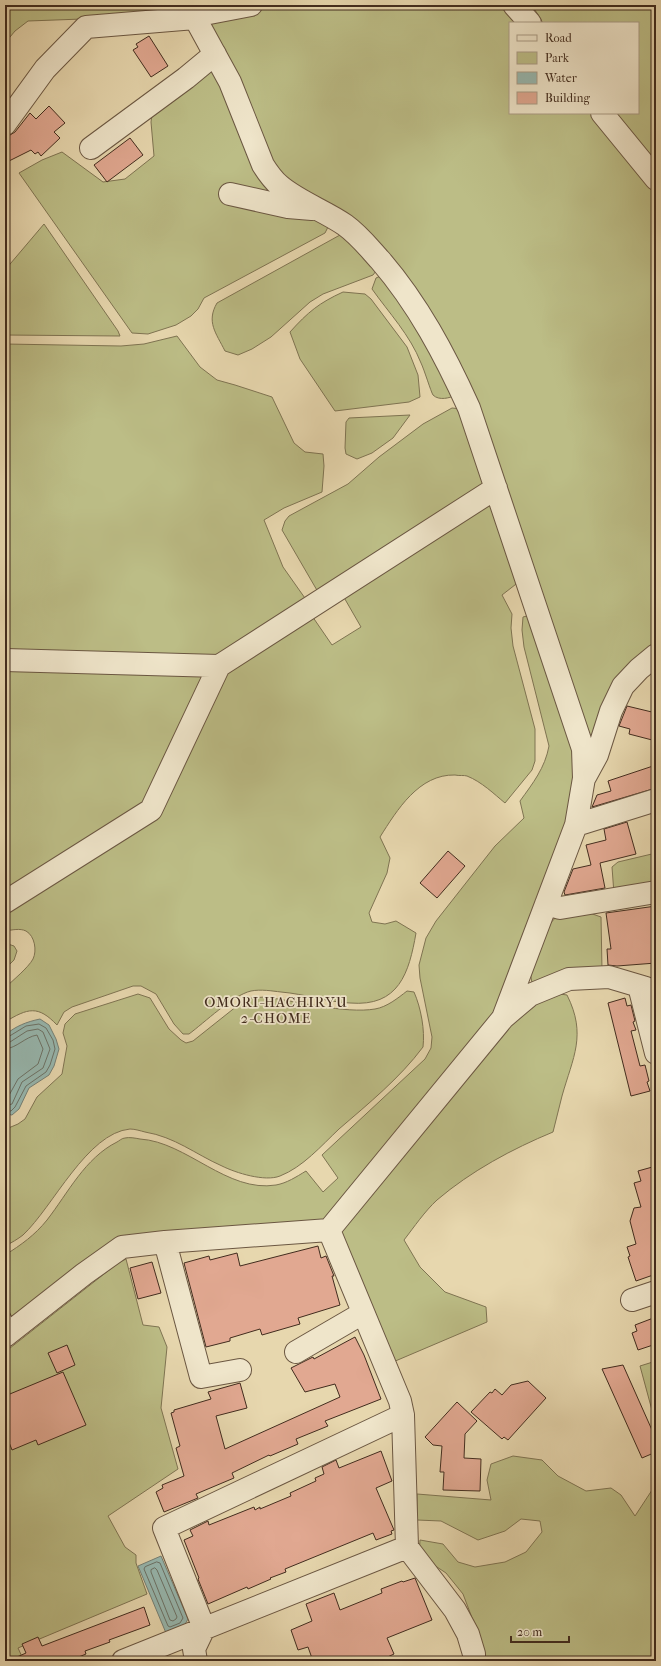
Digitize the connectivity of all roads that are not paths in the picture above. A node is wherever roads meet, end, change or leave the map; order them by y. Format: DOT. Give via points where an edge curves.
graph roads {
  1 [pos="251,5"];
  2 [pos="514,5"];
  3 [pos="173,12"];
  4 [pos="195,18"];
  5 [pos="529,22"];
  6 [pos="215,54"];
  7 [pos="603,114"];
  8 [pos="5,124"];
  9 [pos="91,148"];
  10 [pos="656,179"];
  11 [pos="230,194"];
  12 [pos="318,209"];
  13 [pos="496,488"];
  14 [pos="656,655"];
  15 [pos="5,660"];
  16 [pos="219,666"];
  17 [pos="584,778"];
  18 [pos="656,800"];
  19 [pos="576,825"];
  20 [pos="656,892"];
  21 [pos="5,902"];
  22 [pos="546,904"];
  23 [pos="649,989"];
  24 [pos="503,1018"];
  25 [pos="656,1054"];
  26 [pos="329,1230"];
  27 [pos="165,1242"];
  28 [pos="656,1292"];
  29 [pos="632,1300"];
  30 [pos="363,1313"];
  31 [pos="7,1328"];
  32 [pos="296,1352"];
  33 [pos="240,1370"];
  34 [pos="403,1415"];
  35 [pos="407,1547"];
  36 [pos="204,1628"];
  37 [pos="123,1661"];
  38 [pos="196,1661"];
  39 [pos="474,1661"];
  1 -- 4 [label="street"];
  2 -- 5 [label="street"];
  3 -- 4 [label="street"];
  3 -- 8 [label="street" via="86,28 45,69"];
  4 -- 6 [label="street"];
  6 -- 9 [label="street"];
  6 -- 12 [label="street" via="230,82 263,165 270,176 281,187"];
  7 -- 10 [label="street"];
  11 -- 12 [label="street" via="288,207"];
  12 -- 13 [label="street" via="346,226 365,243 392,273 425,321 449,363 469,408"];
  13 -- 16 [label="street"];
  13 -- 17 [label="street" via="584,749"];
  14 -- 17 [label="street" via="623,686 611,710 597,755"];
  15 -- 16 [label="street"];
  16 -- 21 [label="street" via="151,810"];
  17 -- 19 [label="street"];
  18 -- 19 [label="street"];
  19 -- 22 [label="street"];
  20 -- 22 [label="street" via="560,908"];
  22 -- 24 [label="street"];
  23 -- 24 [label="street" via="608,977 569,979 530,996"];
  23 -- 25 [label="street"];
  24 -- 26 [label="street"];
  26 -- 27 [label="street"];
  26 -- 30 [label="street"];
  27 -- 31 [label="street" via="122,1247"];
  27 -- 33 [label="street" via="201,1377"];
  28 -- 29 [label="street"];
  30 -- 32 [label="street"];
  30 -- 34 [label="street" via="400,1401"];
  34 -- 35 [label="street"];
  34 -- 36 [label="street" via="164,1528"];
  35 -- 36 [label="street"];
  35 -- 39 [label="street" via="455,1610 468,1634"];
  36 -- 37 [label="street"];
  36 -- 38 [label="street" via="194,1649"];
}
